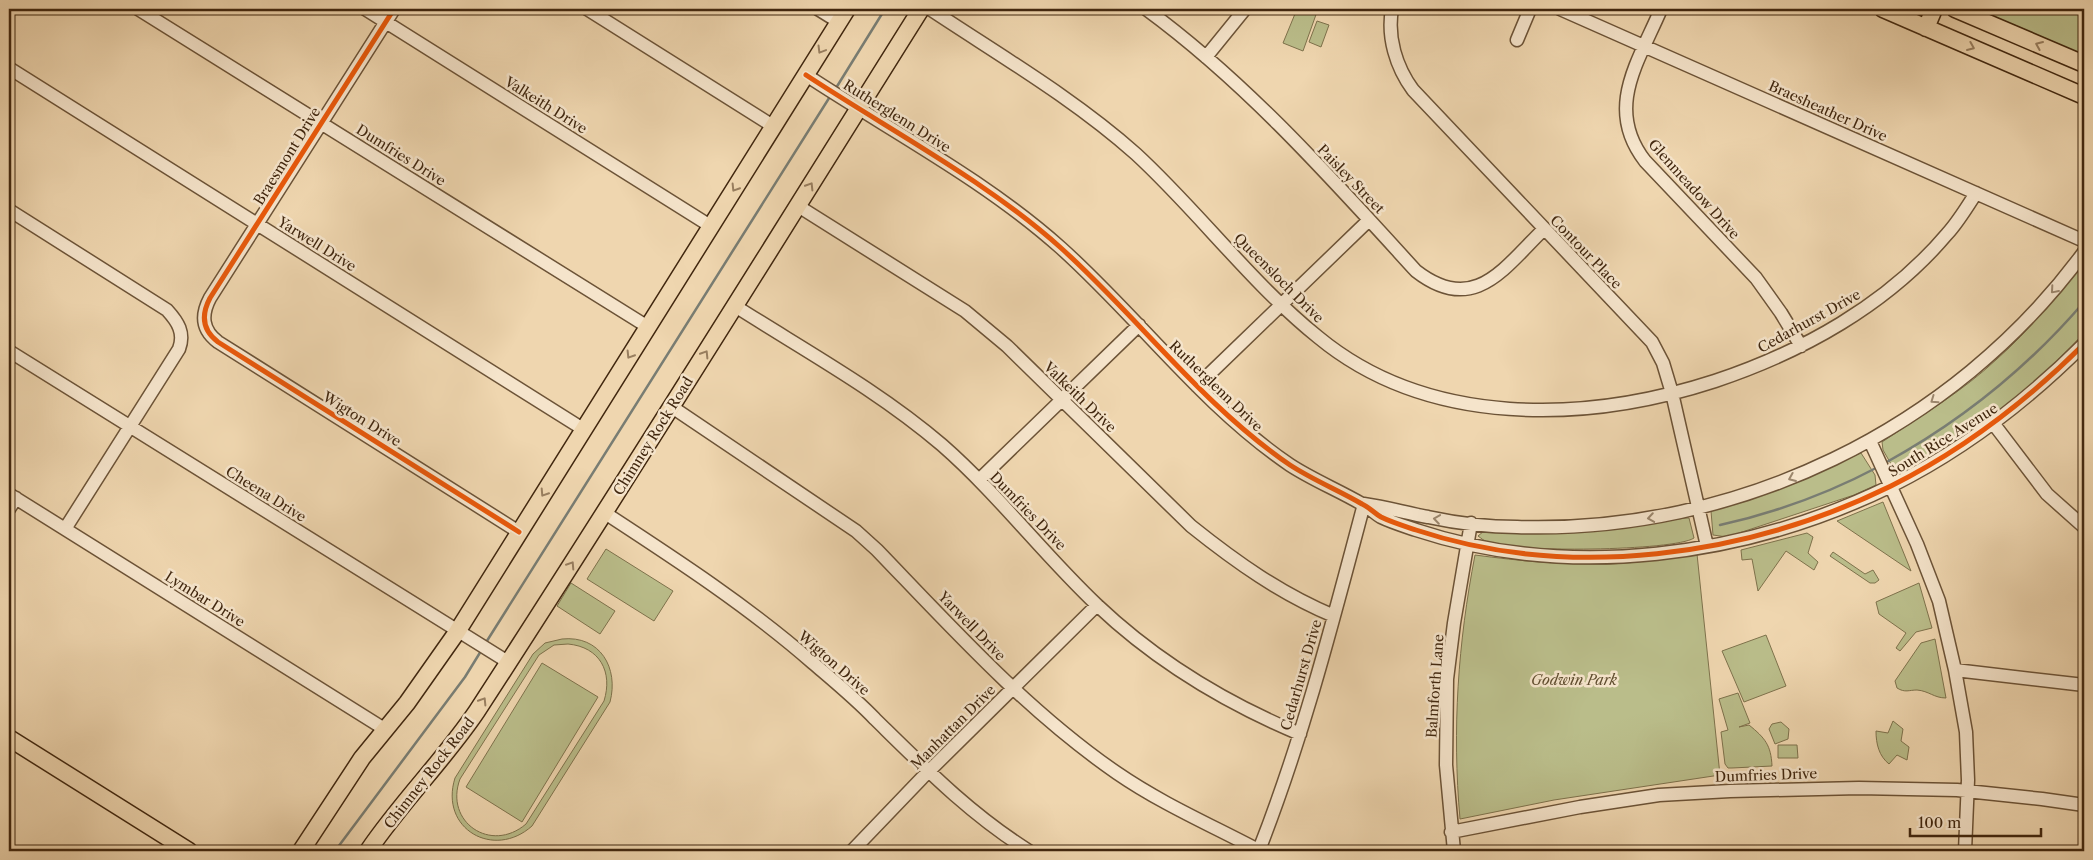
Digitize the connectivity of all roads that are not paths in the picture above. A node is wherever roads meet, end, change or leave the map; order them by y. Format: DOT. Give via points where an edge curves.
graph roads {
  1 [pos="138,9"];
  2 [pos="365,9"];
  3 [pos="394,9"];
  4 [pos="587,9"];
  5 [pos="818,9"];
  6 [pos="921,9"];
  7 [pos="930,9"];
  8 [pos="1146,9"];
  9 [pos="1245,9"];
  10 [pos="1392,9"];
  11 [pos="1530,9"];
  12 [pos="1560,9"];
  13 [pos="1662,9"];
  14 [pos="1883,9"];
  15 [pos="1934,9"];
  16 [pos="1955,9"];
  17 [pos="843,15"];
  18 [pos="386,22"];
  19 [pos="1926,28"];
  20 [pos="1517,40"];
  21 [pos="1645,46"];
  22 [pos="1206,57"];
  23 [pos="2084,64"];
  24 [pos="9,68"];
  25 [pos="812,80"];
  26 [pos="2084,96"];
  27 [pos="858,109"];
  28 [pos="322,123"];
  29 [pos="773,126"];
  30 [pos="1976,193"];
  31 [pos="798,206"];
  32 [pos="9,210"];
  33 [pos="1370,220"];
  34 [pos="258,224"];
  35 [pos="712,226"];
  36 [pos="1543,230"];
  37 [pos="2084,241"];
  38 [pos="2084,252"];
  39 [pos="1281,304"];
  40 [pos="735,306"];
  41 [pos="203,317"];
  42 [pos="1139,325"];
  43 [pos="648,327"];
  44 [pos="1801,346"];
  45 [pos="2084,346"];
  46 [pos="9,351"];
  47 [pos="1197,386"];
  48 [pos="1672,393"];
  49 [pos="1061,400"];
  50 [pos="672,407"];
  51 [pos="1993,424"];
  52 [pos="130,427"];
  53 [pos="583,429"];
  54 [pos="1870,441"];
  55 [pos="979,480"];
  56 [pos="1891,485"];
  57 [pos="12,496"];
  58 [pos="1364,504"];
  59 [pos="1698,508"];
  60 [pos="9,509"];
  61 [pos="605,513"];
  62 [pos="1471,523"];
  63 [pos="2084,527"];
  64 [pos="65,529"];
  65 [pos="519,532"];
  66 [pos="1468,543"];
  67 [pos="1708,546"];
  68 [pos="1097,605"];
  69 [pos="1334,616"];
  70 [pos="463,636"];
  71 [pos="501,659"];
  72 [pos="1955,670"];
  73 [pos="2084,685"];
  74 [pos="1013,689"];
  75 [pos="386,730"];
  76 [pos="1300,734"];
  77 [pos="9,738"];
  78 [pos="928,773"];
  79 [pos="1969,791"];
  80 [pos="2084,806"];
  81 [pos="1451,832"];
  82 [pos="189,851"];
  83 [pos="301,851"];
  84 [pos="368,851"];
  85 [pos="852,851"];
  86 [pos="1030,851"];
  87 [pos="1260,851"];
  88 [pos="1454,851"];
  89 [pos="1965,851"];
  1 -- 28 [label="street, Dumfries Drive"];
  2 -- 18 [label="street, Valkeith Drive"];
  3 -- 18 [label="street, Braesmont Drive"];
  4 -- 29 [label="street"];
  5 -- 17 [label="street"];
  6 -- 27 [label="main road, Chimney Rock Road"];
  7 -- 39 [label="street, Queensloch Drive" via="1107,130 1166,182"];
  8 -- 22 [label="street, Paisley Street"];
  9 -- 22 [label="street"];
  10 -- 36 [label="street, Contour Place" via="1392,36 1403,77"];
  11 -- 20 [label="street"];
  12 -- 21 [label="street, Braesheather Drive"];
  13 -- 21 [label="street, Glenmeadow Drive"];
  14 -- 19 [label="main road"];
  15 -- 19 [label="main road"];
  23 -- 16 [label="main road, one-way"];
  17 -- 25 [label="main road, one-way"];
  18 -- 28 [label="street, Braesmont Drive"];
  18 -- 35 [label="street, Valkeith Drive"];
  19 -- 26 [label="main road, one-way"];
  21 -- 30 [label="street, Braesheather Drive"];
  21 -- 44 [label="street, Glenmeadow Drive" via="1626,92 1626,123 1636,150 1756,278"];
  22 -- 33 [label="street, Paisley Street" via="1280,126"];
  24 -- 34 [label="street, Yarwell Drive"];
  25 -- 27 [label="street, Rutherglenn Drive"];
  25 -- 29 [label="main road"];
  31 -- 27 [label="main road, Chimney Rock Road, one-way"];
  27 -- 42 [label="street, Rutherglenn Drive" via="1027,219 1063,249"];
  28 -- 34 [label="street, Braesmont Drive"];
  28 -- 43 [label="street, Dumfries Drive"];
  29 -- 35 [label="main road, one-way"];
  30 -- 37 [label="street, Braesheather Drive"];
  30 -- 44 [label="street, Cedarhurst Drive" via="1948,232 1898,283"];
  31 -- 40 [label="main road, Chimney Rock Road"];
  31 -- 49 [label="street, Valkeith Drive" via="965,311 1007,346"];
  32 -- 52 [label="street" via="167,310 180,329 179,349"];
  33 -- 36 [label="street, Paisley Street" via="1416,271 1429,281 1454,289 1480,286 1492,280"];
  33 -- 39 [label="street"];
  34 -- 41 [label="street, Braesmont Drive" via="210,298"];
  34 -- 53 [label="street, Yarwell Drive"];
  35 -- 43 [label="main road"];
  36 -- 48 [label="street, Contour Place" via="1652,342 1663,363"];
  38 -- 54 [label="street, one-way" via="2036,311 1978,366 1906,420"];
  39 -- 47 [label="street"];
  39 -- 48 [label="street, Queensloch Drive" via="1343,356 1370,372 1422,393 1510,410 1588,408"];
  50 -- 40 [label="main road, Chimney Rock Road, one-way"];
  40 -- 55 [label="street, Dumfries Drive" via="899,411"];
  41 -- 65 [label="street, Wigton Drive" via="209,334 218,342"];
  42 -- 47 [label="street, Rutherglenn Drive"];
  42 -- 49 [label="street"];
  43 -- 53 [label="main road, one-way"];
  44 -- 48 [label="street, Cedarhurst Drive" via="1742,372"];
  45 -- 51 [label="street, South Rice Avenue"];
  46 -- 52 [label="street, Cheena Drive"];
  47 -- 58 [label="street, Rutherglenn Drive" via="1237,424 1291,466"];
  48 -- 59 [label="street, Contour Place"];
  49 -- 55 [label="street"];
  49 -- 69 [label="street, Valkeith Drive" via="1191,526 1224,553 1277,589"];
  50 -- 61 [label="main road, Chimney Rock Road"];
  50 -- 74 [label="street, Yarwell Drive" via="856,531"];
  51 -- 56 [label="street, South Rice Avenue"];
  51 -- 63 [label="street" via="2047,494"];
  52 -- 64 [label="street"];
  52 -- 70 [label="street, Cheena Drive"];
  53 -- 65 [label="main road, one-way"];
  54 -- 56 [label="street"];
  54 -- 59 [label="street, one-way" via="1778,484"];
  55 -- 68 [label="street, Dumfries Drive"];
  56 -- 67 [label="street, South Rice Avenue" via="1801,522"];
  56 -- 72 [label="street" via="1939,601"];
  57 -- 60 [label="street"];
  57 -- 64 [label="street, Lymbar Drive"];
  62 -- 58 [label="street, Rutherglenn Drive, one-way"];
  58 -- 66 [label="street, Rutherglenn Drive" via="1380,516 1413,529"];
  58 -- 69 [label="street, Cedarhurst Drive"];
  59 -- 62 [label="street, Rutherglenn Drive, one-way" via="1650,518 1569,528"];
  59 -- 67 [label="street, Contour Place"];
  71 -- 61 [label="main road, Chimney Rock Road, one-way"];
  61 -- 78 [label="street, Wigton Drive" via="720,590 789,643 874,717"];
  62 -- 66 [label="street, Balmforth Lane"];
  64 -- 75 [label="street, Lymbar Drive"];
  65 -- 70 [label="main road"];
  66 -- 67 [label="street, Rutherglenn Drive" via="1537,555 1596,558"];
  66 -- 81 [label="street, Balmforth Lane" via="1447,679 1446,765"];
  68 -- 74 [label="street, Manhattan Drive"];
  68 -- 76 [label="street, Dumfries Drive" via="1160,656 1204,686"];
  69 -- 76 [label="street, Cedarhurst Drive"];
  70 -- 71 [label="street, Cheena Drive"];
  70 -- 75 [label="main road"];
  84 -- 71 [label="main road, Chimney Rock Road, one-way" via="475,714"];
  72 -- 73 [label="street"];
  72 -- 79 [label="street" via="1966,732"];
  74 -- 78 [label="street, Manhattan Drive"];
  74 -- 87 [label="street, Yarwell Drive" via="1047,720 1119,775"];
  75 -- 83 [label="main road" via="342,786"];
  76 -- 87 [label="street, Cedarhurst Drive"];
  77 -- 82 [label="main road"];
  78 -- 85 [label="street, Manhattan Drive"];
  78 -- 86 [label="street, Wigton Drive" via="985,821"];
  79 -- 80 [label="street, Dumfries Drive"];
  79 -- 81 [label="street, Dumfries Drive" via="1859,788 1659,795"];
  79 -- 89 [label="street"];
  81 -- 88 [label="street, Balmforth Lane"];
}
